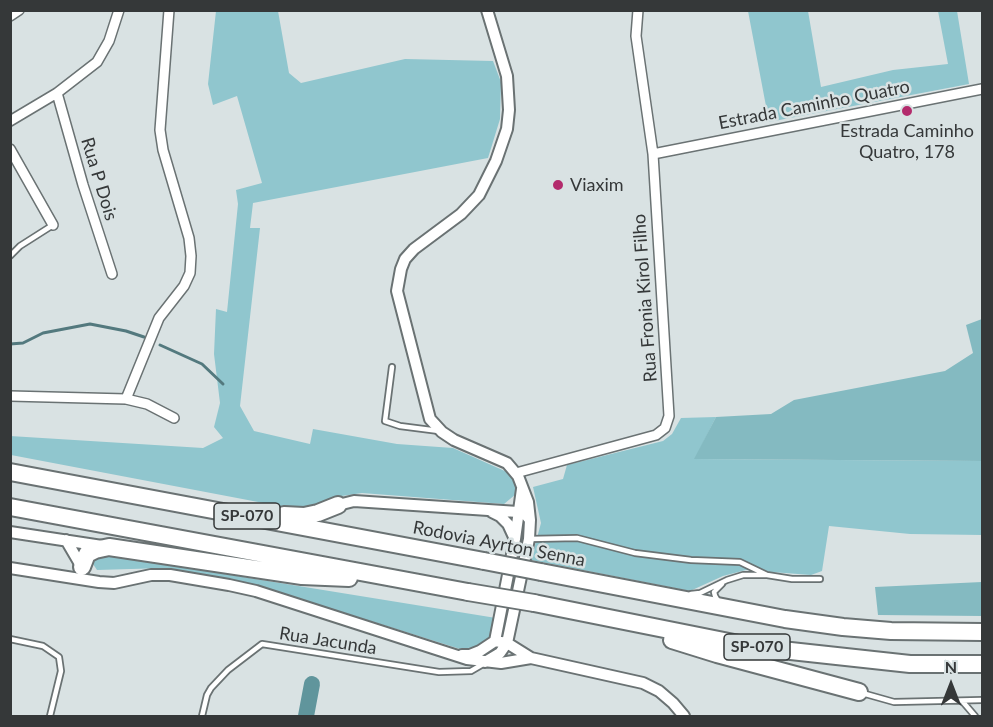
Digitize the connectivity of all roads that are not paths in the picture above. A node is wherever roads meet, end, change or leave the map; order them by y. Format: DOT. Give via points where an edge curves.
graph roads {
  1 [pos="20,10"];
  2 [pos="119,10"];
  3 [pos="169,10"];
  4 [pos="487,10"];
  5 [pos="638,10"];
  6 [pos="10,16"];
  7 [pos="982,88"];
  8 [pos="57,93"];
  9 [pos="10,121"];
  10 [pos="10,149"];
  11 [pos="653,154"];
  12 [pos="53,225"];
  13 [pos="10,256"];
  14 [pos="112,274"];
  15 [pos="392,367"];
  16 [pos="10,396"];
  17 [pos="126,399"];
  18 [pos="174,418"];
  19 [pos="442,432"];
  20 [pos="10,472"];
  21 [pos="516,473"];
  22 [pos="86,486"];
  23 [pos="522,489"];
  24 [pos="338,505"];
  25 [pos="10,507"];
  26 [pos="489,511"];
  27 [pos="518,512"];
  28 [pos="530,520"];
  29 [pos="10,532"];
  30 [pos="343,534"];
  31 [pos="516,539"];
  32 [pos="529,539"];
  33 [pos="66,540"];
  34 [pos="109,548"];
  35 [pos="82,567"];
  36 [pos="10,568"];
  37 [pos="374,575"];
  38 [pos="767,575"];
  39 [pos="820,579"];
  40 [pos="99,582"];
  41 [pos="723,582"];
  42 [pos="593,583"];
  43 [pos="785,619"];
  44 [pos="630,622"];
  45 [pos="982,632"];
  46 [pos="10,639"];
  47 [pos="495,641"];
  48 [pos="507,643"];
  49 [pos="453,655"];
  50 [pos="531,658"];
  51 [pos="485,662"];
  52 [pos="982,664"];
  53 [pos="859,692"];
  54 [pos="982,700"];
  55 [pos="963,702"];
  56 [pos="50,717"];
  57 [pos="202,717"];
  58 [pos="684,717"];
  59 [pos="975,717"];
  1 -- 6 [label="street"];
  2 -- 8 [label="street" via="110,41 97,62"];
  3 -- 17 [label="street" via="160,130 189,238 190,273 159,318"];
  4 -- 19 [label="street" via="507,76 507,129 479,195 461,214 414,249 405,259 397,285 424,402 430,419"];
  5 -- 11 [label="street, Rua Fronia Kirol Filho" via="636,36"];
  7 -- 11 [label="street, Estrada Caminho Quatro"];
  8 -- 9 [label="street"];
  8 -- 14 [label="street, Rua P Dois"];
  10 -- 12 [label="street"];
  11 -- 21 [label="street, Rua Fronia Kirol Filho" via="669,416 665,428 656,435"];
  12 -- 13 [label="lane"];
  15 -- 19 [label="lane" via="385,421"];
  16 -- 17 [label="street"];
  17 -- 18 [label="street" via="147,404"];
  19 -- 21 [label="street" via="507,464"];
  20 -- 22 [label="highway, Rodovia Ayrton Senna / SP-070"];
  21 -- 23 [label="street"];
  22 -- 24 [label="highway" via="123,486 286,515 304,516"];
  22 -- 30 [label="highway, Rodovia Ayrton Senna / SP-070"];
  23 -- 27 [label="street"];
  23 -- 28 [label="street"];
  24 -- 26 [label="street, Rodovia Ayrton Senna" via="354,501"];
  24 -- 30 [label="highway" via="332,524"];
  25 -- 37 [label="highway, SP-070"];
  26 -- 27 [label="street, Rodovia Ayrton Senna"];
  26 -- 31 [label="street, Rodovia Ayrton Senna" via="508,524"];
  27 -- 28 [label="street, Rodovia Ayrton Senna"];
  27 -- 31 [label="street"];
  28 -- 32 [label="street"];
  29 -- 33 [label="street"];
  30 -- 42 [label="highway, Rodovia Ayrton Senna / SP-070, bridge"];
  31 -- 47 [label="street"];
  32 -- 38 [label="lane" via="570,538 635,553 740,562"];
  32 -- 48 [label="street"];
  33 -- 34 [label="street"];
  33 -- 35 [label="street"];
  34 -- 35 [label="highway" via="87,554"];
  34 -- 37 [label="highway" via="302,576"];
  35 -- 40 [label="street"];
  36 -- 40 [label="street"];
  37 -- 44 [label="highway, SP-070, bridge"];
  38 -- 39 [label="lane"];
  38 -- 41 [label="lane"];
  40 -- 49 [label="street" via="151,575 230,585"];
  41 -- 42 [label="lane" via="700,593 687,594 612,581"];
  41 -- 43 [label="lane" via="714,591 718,601"];
  42 -- 43 [label="highway, Rodovia Ayrton Senna / SP-070"];
  43 -- 45 [label="highway, Rodovia Ayrton Senna / SP-070" via="891,631"];
  44 -- 52 [label="highway, SP-070" via="754,647 846,658 910,664"];
  44 -- 53 [label="highway" via="717,654"];
  46 -- 56 [label="lane" via="43,646 58,657 61,670"];
  47 -- 48 [label="street"];
  47 -- 49 [label="street" via="470,655"];
  48 -- 50 [label="street"];
  48 -- 51 [label="street"];
  49 -- 51 [label="street"];
  50 -- 51 [label="street"];
  50 -- 58 [label="street" via="643,683 659,691"];
  51 -- 57 [label="lane, Rua Jacunda" via="471,671 439,672 261,644 211,688"];
  53 -- 55 [label="lane" via="894,702"];
  54 -- 55 [label="lane"];
  55 -- 59 [label="lane"];
}
